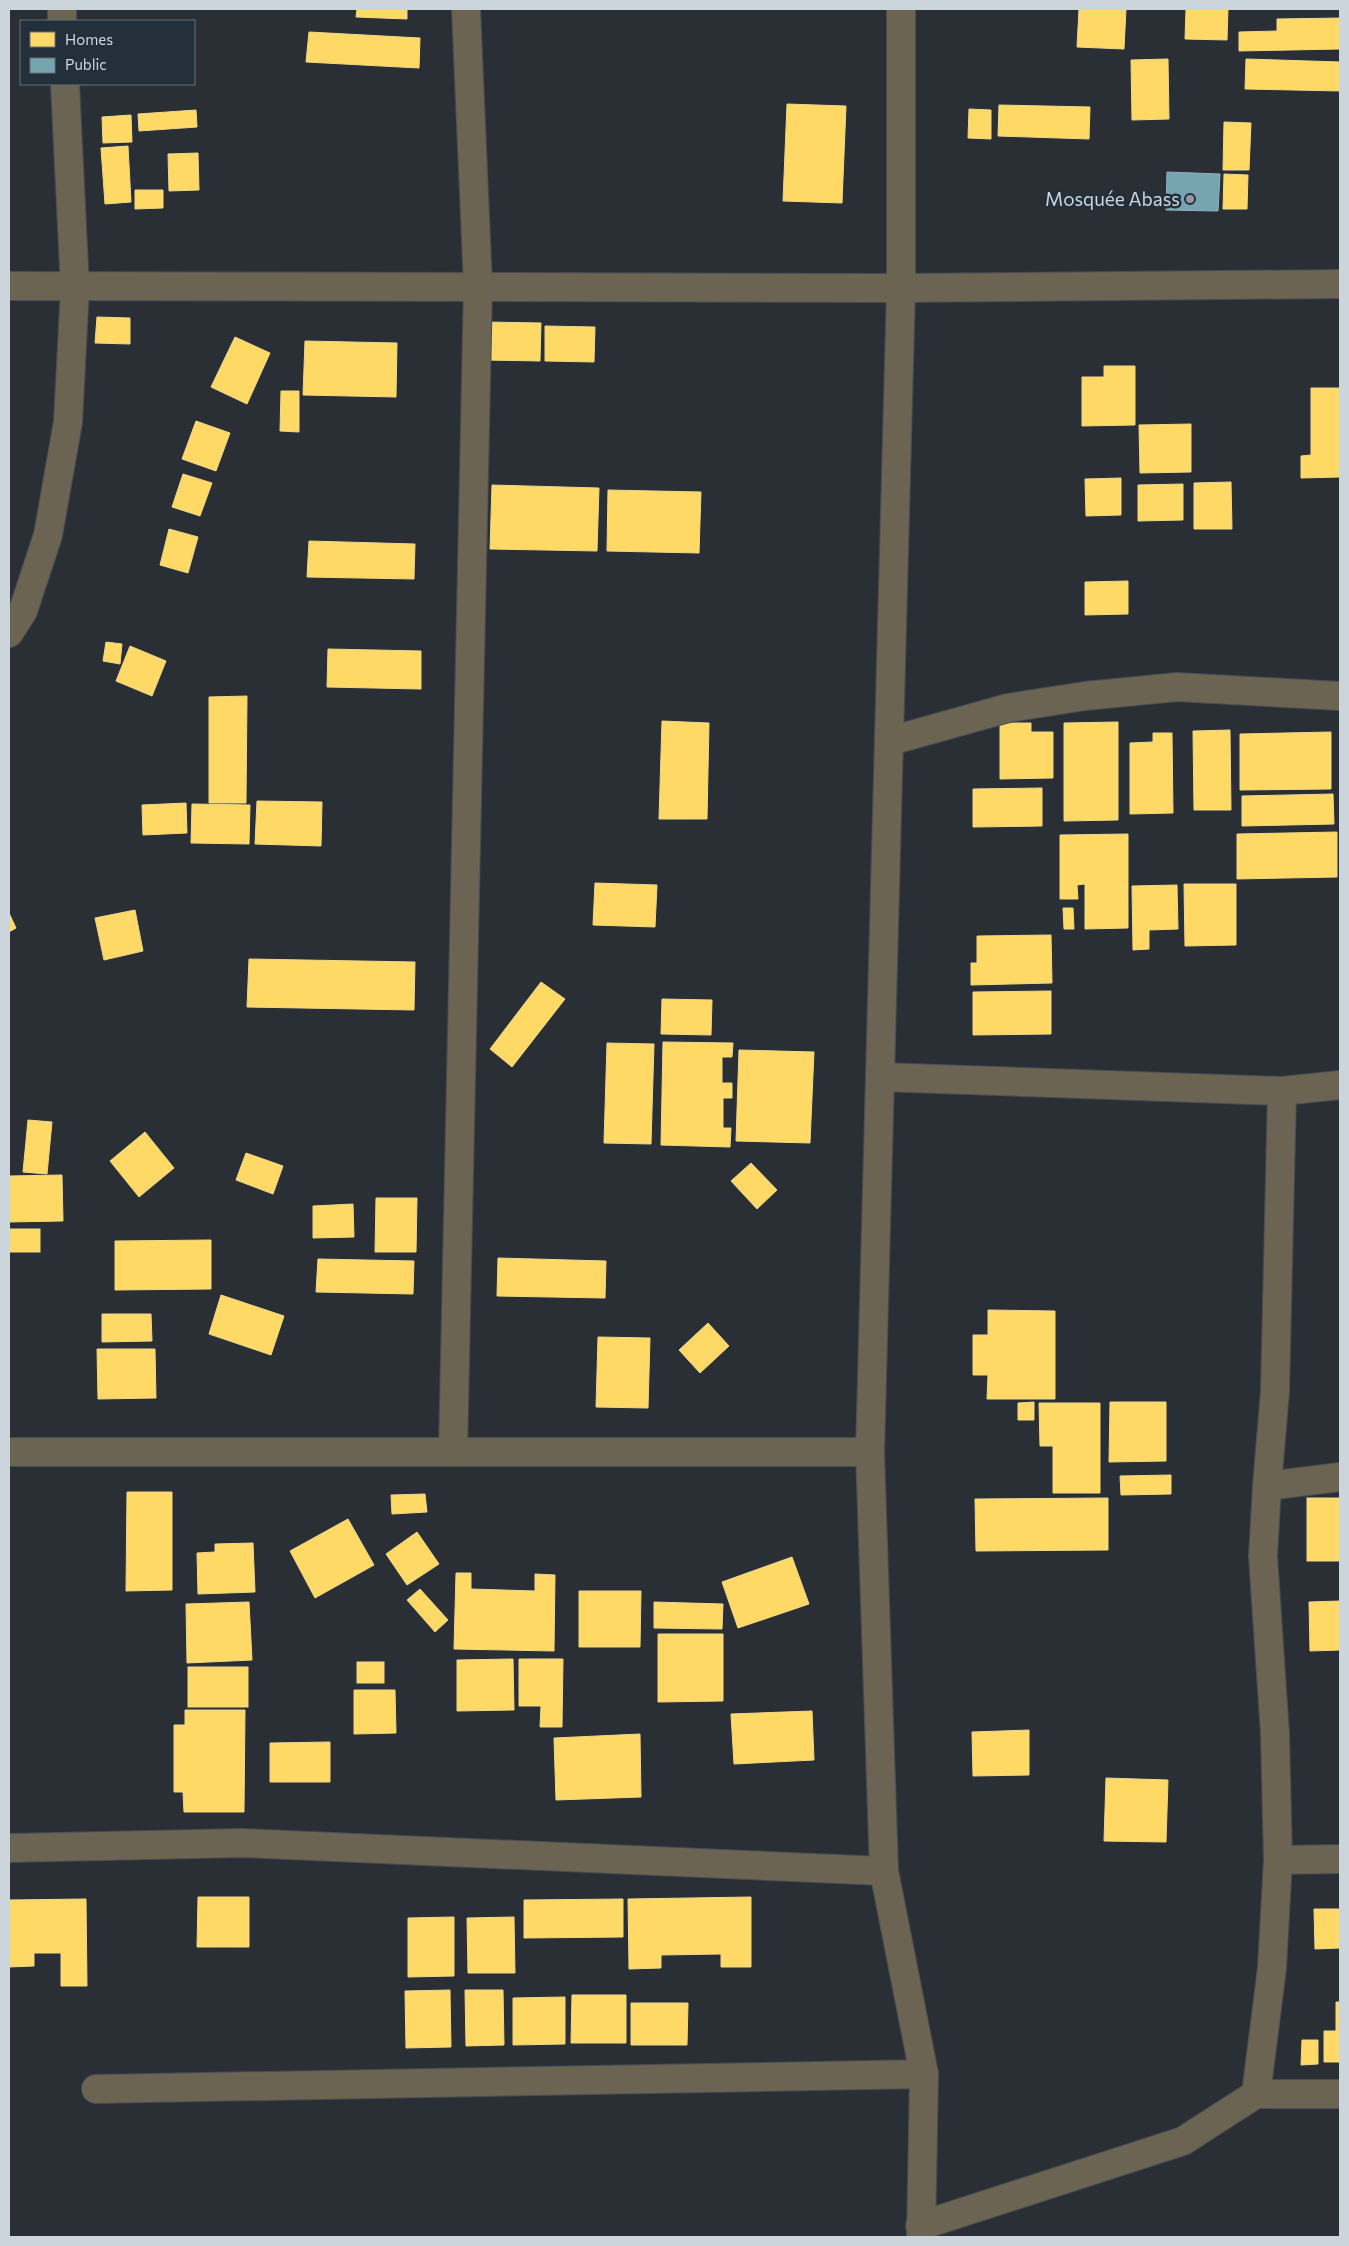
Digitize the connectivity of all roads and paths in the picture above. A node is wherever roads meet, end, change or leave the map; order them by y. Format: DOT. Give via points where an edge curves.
graph roads {
  1 [pos="466,9"];
  2 [pos="900,9"];
  3 [pos="65,85"];
  4 [pos="1340,284"];
  5 [pos="9,286"];
  6 [pos="478,286"];
  7 [pos="75,288"];
  8 [pos="901,288"];
  9 [pos="9,633"];
  10 [pos="1340,696"];
  11 [pos="890,741"];
  12 [pos="880,1077"];
  13 [pos="1340,1086"];
  14 [pos="1282,1091"];
  15 [pos="9,1452"];
  16 [pos="453,1452"];
  17 [pos="870,1452"];
  18 [pos="1340,1477"];
  19 [pos="1267,1486"];
  20 [pos="9,1848"];
  21 [pos="1340,1859"];
  22 [pos="1278,1860"];
  23 [pos="884,1871"];
  24 [pos="924,2074"];
  25 [pos="96,2089"];
  26 [pos="1256,2094"];
  27 [pos="1340,2094"];
  28 [pos="921,2232"];
  1 -- 6 [label="street"];
  2 -- 8 [label="street"];
  3 -- 7 [label="street"];
  4 -- 8 [label="street"];
  5 -- 7 [label="street"];
  6 -- 7 [label="street"];
  6 -- 8 [label="street"];
  6 -- 16 [label="street"];
  7 -- 9 [label="street" via="68,422 48,535 23,611"];
  8 -- 11 [label="street"];
  10 -- 11 [label="street" via="1177,687 1085,696 1008,708"];
  11 -- 12 [label="street"];
  12 -- 14 [label="street"];
  12 -- 17 [label="street"];
  13 -- 14 [label="street"];
  14 -- 19 [label="street" via="1275,1391"];
  15 -- 16 [label="street"];
  16 -- 17 [label="street"];
  17 -- 23 [label="street"];
  18 -- 19 [label="street"];
  19 -- 22 [label="street" via="1263,1556 1275,1734"];
  20 -- 23 [label="street" via="242,1842"];
  21 -- 22 [label="street"];
  22 -- 26 [label="street" via="1272,1968"];
  23 -- 24 [label="street"];
  24 -- 25 [label="street"];
  24 -- 28 [label="street"];
  26 -- 27 [label="street"];
  26 -- 28 [label="street" via="1183,2141"];
}
